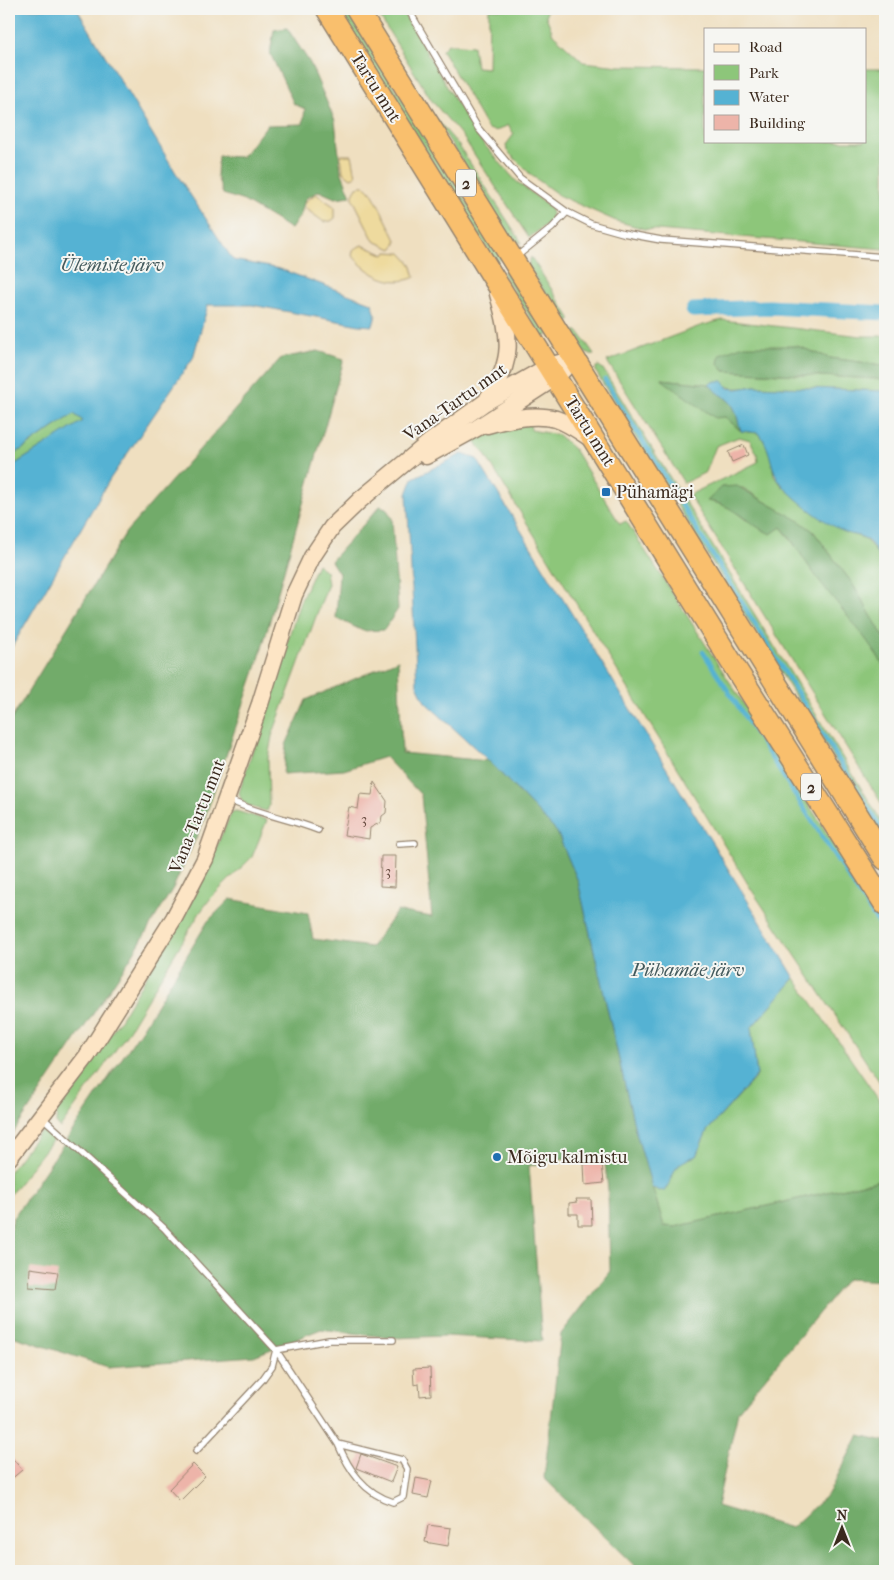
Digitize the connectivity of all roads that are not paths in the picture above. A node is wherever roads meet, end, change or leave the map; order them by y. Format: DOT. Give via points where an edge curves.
graph roads {
  1 [pos="327,9"];
  2 [pos="357,9"];
  3 [pos="408,9"];
  4 [pos="567,212"];
  5 [pos="885,258"];
  6 [pos="503,266"];
  7 [pos="574,359"];
  8 [pos="553,371"];
  9 [pos="484,403"];
  10 [pos="477,428"];
  11 [pos="596,442"];
  12 [pos="388,477"];
  13 [pos="227,800"];
  14 [pos="318,830"];
  15 [pos="415,843"];
  16 [pos="399,844"];
  17 [pos="885,859"];
  18 [pos="885,904"];
  19 [pos="42,1117"];
  20 [pos="9,1158"];
  21 [pos="393,1340"];
  22 [pos="276,1350"];
  23 [pos="338,1444"];
  24 [pos="196,1451"];
  1 -- 6 [label="highway, Tartu mnt / 2"];
  2 -- 6 [label="highway, Tartu mnt / 2"];
  3 -- 4 [label="lane" via="478,128 520,178"];
  4 -- 5 [label="lane" via="591,224 660,240"];
  4 -- 6 [label="lane" via="552,228"];
  6 -- 7 [label="highway, Tartu mnt / 2"];
  6 -- 8 [label="highway, Tartu mnt / 2"];
  6 -- 9 [label="street" via="509,350 501,378"];
  7 -- 8 [label="street"];
  7 -- 17 [label="highway, Tartu mnt / 2"];
  8 -- 9 [label="street, Vana-Tartu mnt"];
  8 -- 10 [label="street, Vana-Tartu mnt"];
  8 -- 11 [label="highway, Tartu mnt / 2"];
  9 -- 12 [label="street, Vana-Tartu mnt"];
  10 -- 11 [label="street" via="499,421 540,417 557,420"];
  10 -- 12 [label="street, Vana-Tartu mnt"];
  11 -- 18 [label="highway, Tartu mnt / 2"];
  12 -- 13 [label="street, Vana-Tartu mnt" via="332,527 301,578"];
  13 -- 14 [label="lane"];
  13 -- 19 [label="street, Vana-Tartu mnt" via="205,859 174,918 87,1056"];
  15 -- 16 [label="lane"];
  19 -- 20 [label="street, Vana-Tartu mnt"];
  19 -- 22 [label="lane" via="164,1228"];
  21 -- 22 [label="lane" via="329,1340"];
  22 -- 23 [label="lane"];
  22 -- 24 [label="lane" via="272,1366 262,1380"];
  23 -- 23 [label="lane" via="402,1460 407,1470 403,1497 393,1502 366,1488 348,1466"];
}
